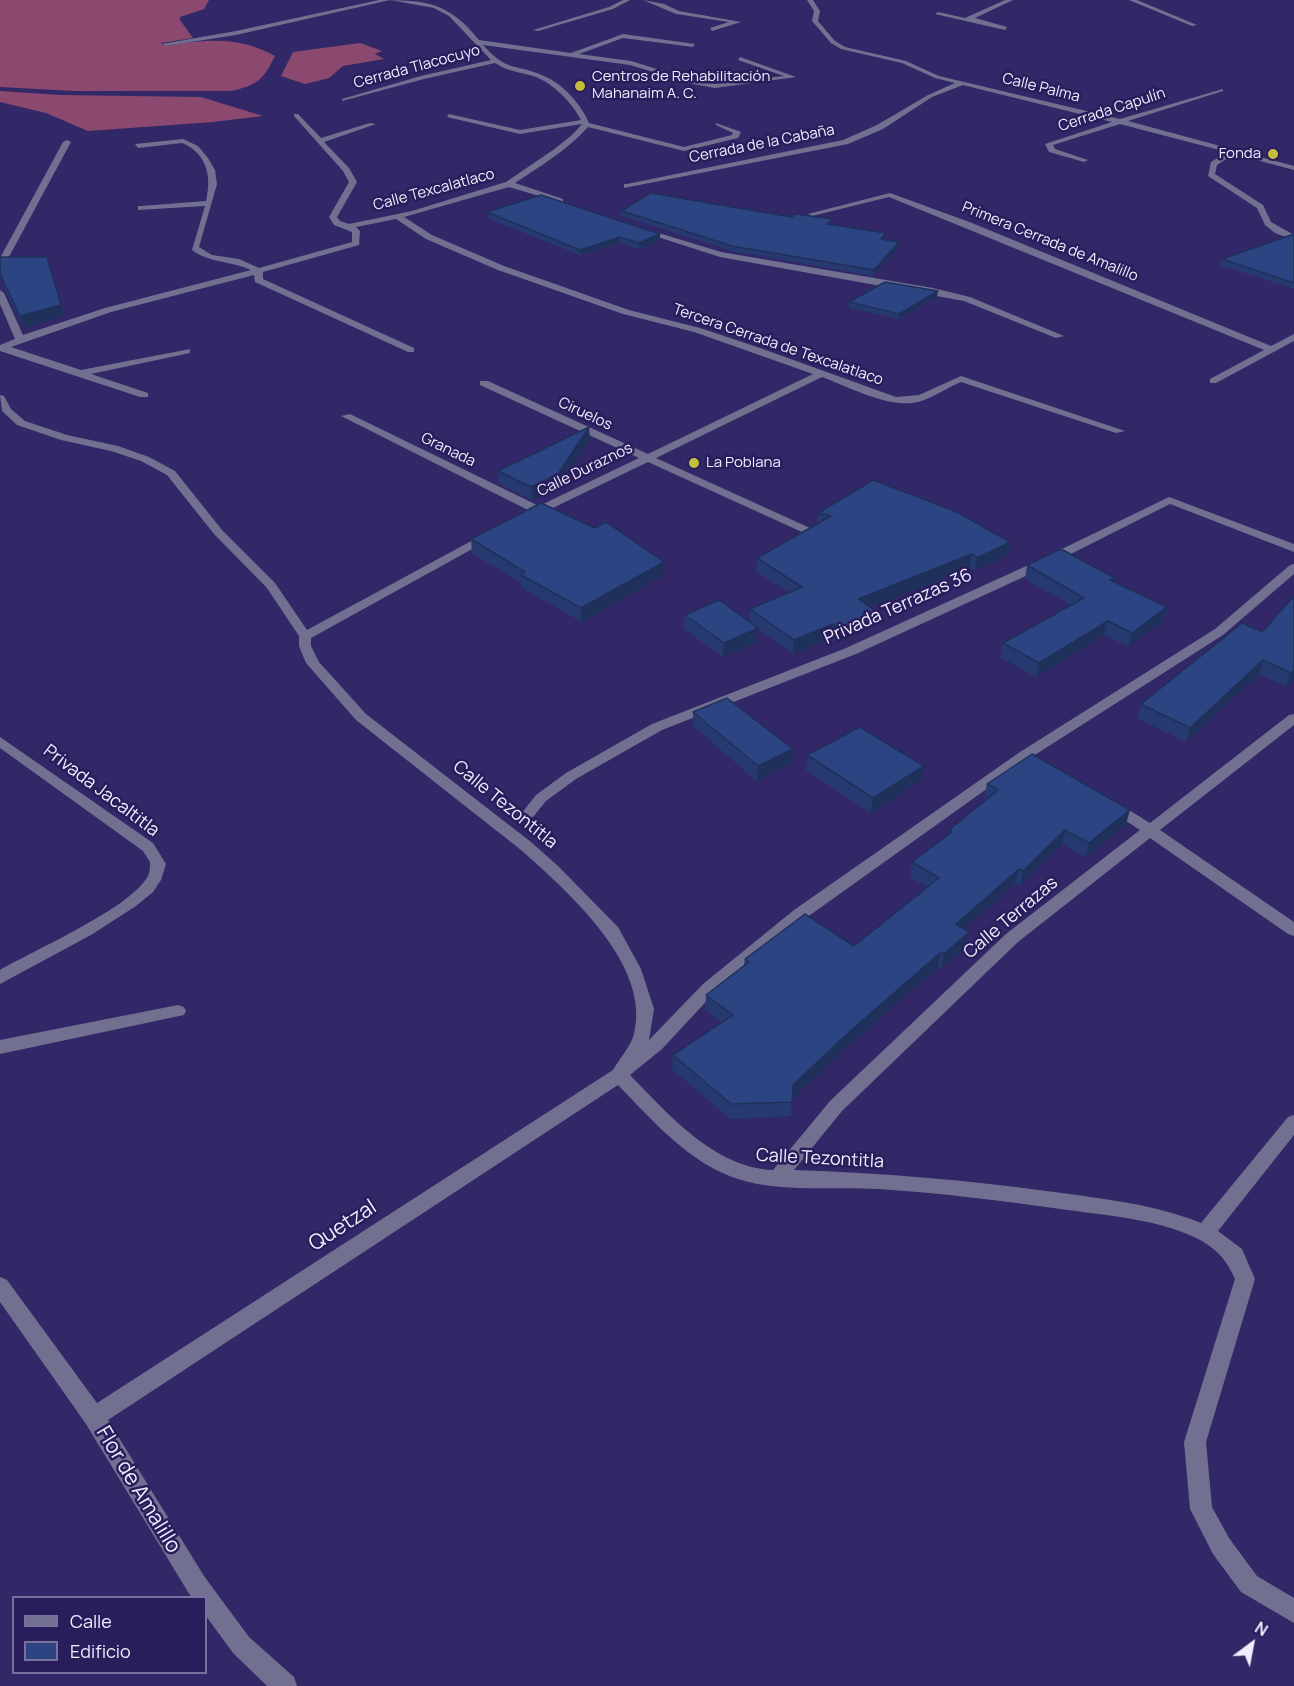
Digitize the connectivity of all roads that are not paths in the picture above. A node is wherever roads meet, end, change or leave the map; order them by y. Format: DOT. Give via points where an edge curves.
graph roads {
  1 [pos="387,0"];
  2 [pos="392,0"];
  3 [pos="627,0"];
  4 [pos="646,0"];
  5 [pos="810,0"];
  6 [pos="1010,0"];
  7 [pos="1132,0"];
  8 [pos="938,14"];
  9 [pos="968,19"];
  10 [pos="1194,25"];
  11 [pos="1005,28"];
  12 [pos="712,29"];
  13 [pos="536,30"];
  14 [pos="478,42"];
  15 [pos="165,44"];
  16 [pos="693,45"];
  17 [pos="570,55"];
  18 [pos="740,59"];
  19 [pos="496,61"];
  20 [pos="962,83"];
  21 [pos="1221,90"];
  22 [pos="344,100"];
  23 [pos="296,115"];
  24 [pos="449,116"];
  25 [pos="585,122"];
  26 [pos="1115,122"];
  27 [pos="372,124"];
  28 [pos="718,124"];
  29 [pos="319,141"];
  30 [pos="67,142"];
  31 [pos="138,146"];
  32 [pos="1233,151"];
  33 [pos="1084,160"];
  34 [pos="1294,168"];
  35 [pos="509,183"];
  36 [pos="627,186"];
  37 [pos="207,204"];
  38 [pos="567,204"];
  39 [pos="141,208"];
  40 [pos="812,214"];
  41 [pos="397,216"];
  42 [pos="349,226"];
  43 [pos="631,226"];
  44 [pos="1294,238"];
  45 [pos="0,266"];
  46 [pos="259,271"];
  47 [pos="0,293"];
  48 [pos="1059,336"];
  49 [pos="1294,337"];
  50 [pos="19,338"];
  51 [pos="1,347"];
  52 [pos="411,350"];
  53 [pos="1273,350"];
  54 [pos="187,351"];
  55 [pos="81,373"];
  56 [pos="820,374"];
  57 [pos="1214,381"];
  58 [pos="484,383"];
  59 [pos="144,395"];
  60 [pos="0,398"];
  61 [pos="346,416"];
  62 [pos="1120,431"];
  63 [pos="644,458"];
  64 [pos="538,510"];
  65 [pos="519,520"];
  66 [pos="500,530"];
  67 [pos="806,530"];
  68 [pos="1294,548"];
  69 [pos="1294,568"];
  70 [pos="305,636"];
  71 [pos="1294,718"];
  72 [pos="0,741"];
  73 [pos="1093,795"];
  74 [pos="528,814"];
  75 [pos="1152,831"];
  76 [pos="1294,930"];
  77 [pos="0,978"];
  78 [pos="178,1011"];
  79 [pos="0,1047"];
  80 [pos="619,1075"];
  81 [pos="1294,1122"];
  82 [pos="778,1177"];
  83 [pos="1205,1233"];
  84 [pos="0,1286"];
  85 [pos="94,1417"];
  86 [pos="205,1596"];
  87 [pos="207,1599"];
  88 [pos="1294,1611"];
  89 [pos="285,1686"];
  1 -- 15 [label="street" via="237,33"];
  2 -- 14 [label="street" via="442,9"];
  3 -- 13 [label="street"];
  4 -- 12 [label="street" via="678,14 738,22"];
  5 -- 20 [label="street, Calle Palma" via="817,11 814,21 843,48 904,62"];
  6 -- 9 [label="street"];
  7 -- 10 [label="street"];
  8 -- 9 [label="street"];
  9 -- 11 [label="street"];
  14 -- 17 [label="street"];
  14 -- 19 [label="street"];
  16 -- 17 [label="street" via="623,36"];
  17 -- 18 [label="street" via="631,63 715,86 793,77"];
  19 -- 22 [label="street, Cerrada Tlacocuyo"];
  19 -- 25 [label="street" via="504,67 542,76 583,113"];
  20 -- 26 [label="street, Calle Palma"];
  20 -- 36 [label="street, Cerrada de la Cabaña" via="845,142"];
  21 -- 26 [label="street, Cerrada Capulín"];
  23 -- 29 [label="street"];
  24 -- 25 [label="street" via="520,132"];
  25 -- 28 [label="street" via="684,148 735,136 737,132"];
  25 -- 35 [label="street, Calle Texcalatlaco" via="556,152"];
  26 -- 32 [label="street, Calle Palma"];
  26 -- 33 [label="street, Cerrada Capulín" via="1049,144 1052,150"];
  27 -- 29 [label="street"];
  29 -- 42 [label="street" via="353,182 333,217 337,223"];
  30 -- 45 [label="street"];
  31 -- 37 [label="street" via="183,141 197,149 211,168 213,184"];
  32 -- 34 [label="street, Calle Palma"];
  32 -- 44 [label="street" via="1215,164 1211,174 1260,207 1268,223 1278,231"];
  35 -- 38 [label="street"];
  35 -- 41 [label="street, Calle Texcalatlaco"];
  37 -- 39 [label="street"];
  37 -- 46 [label="street" via="195,248 210,258 238,261"];
  40 -- 53 [label="street, Primera Cerrada de Amalillo" via="890,195"];
  41 -- 42 [label="street, Calle Texcalatlaco"];
  41 -- 56 [label="street, Tercera Cerrada de Texcalatlaco" via="429,237 501,268"];
  42 -- 46 [label="street, Calle Texcalatlaco" via="356,231 356,243"];
  43 -- 48 [label="street" via="720,254 968,299"];
  46 -- 50 [label="street, Calle Texcalatlaco" via="72,319"];
  46 -- 52 [label="street" via="258,280"];
  47 -- 50 [label="street"];
  49 -- 53 [label="street"];
  50 -- 51 [label="street, Calle Texcalatlaco"];
  51 -- 55 [label="street"];
  53 -- 57 [label="street"];
  54 -- 55 [label="street"];
  55 -- 59 [label="street"];
  56 -- 62 [label="street, Tercera Cerrada de Texcalatlaco" via="911,402 961,379"];
  56 -- 63 [label="street, Calle Duraznos"];
  58 -- 63 [label="street, Ciruelos"];
  60 -- 70 [label="street, Calle Tezontitla" via="7,411 21,423 65,438 114,448 171,473 218,532 270,585"];
  61 -- 64 [label="street, Granada"];
  63 -- 64 [label="street, Calle Duraznos"];
  63 -- 67 [label="street, Ciruelos"];
  64 -- 65 [label="street, Calle Duraznos"];
  66 -- 70 [label="street"];
  68 -- 74 [label="street, Privada Terrazas 36" via="1169,500 851,651 657,727 571,776 541,798"];
  69 -- 80 [label="street" via="1219,632 800,914 709,988 656,1044"];
  70 -- 80 [label="street, Calle Tezontitla" via="304,646 313,663 361,717 526,846 612,932 633,969 646,1009 642,1037"];
  71 -- 75 [label="street, Calle Terrazas"];
  72 -- 77 [label="street, Privada Jacaltitla" via="148,847 158,862 156,877 140,895"];
  73 -- 75 [label="street"];
  75 -- 76 [label="street"];
  75 -- 82 [label="street, Calle Terrazas" via="1012,938 836,1106"];
  78 -- 79 [label="street"];
  80 -- 82 [label="street, Calle Tezontitla" via="651,1109 714,1160 738,1174"];
  80 -- 85 [label="street, Quetzal"];
  81 -- 83 [label="street"];
  82 -- 83 [label="street, Calle Tezontitla" via="977,1190 1134,1211"];
  83 -- 88 [label="street, Calle Tezontitla" via="1235,1254 1245,1279 1195,1442 1201,1509 1221,1546 1250,1584"];
  84 -- 85 [label="street, Flor de Amalillo"];
  85 -- 86 [label="street, Flor de Amalillo"];
  87 -- 89 [label="street, Flor de Amalillo" via="241,1645"];
}
